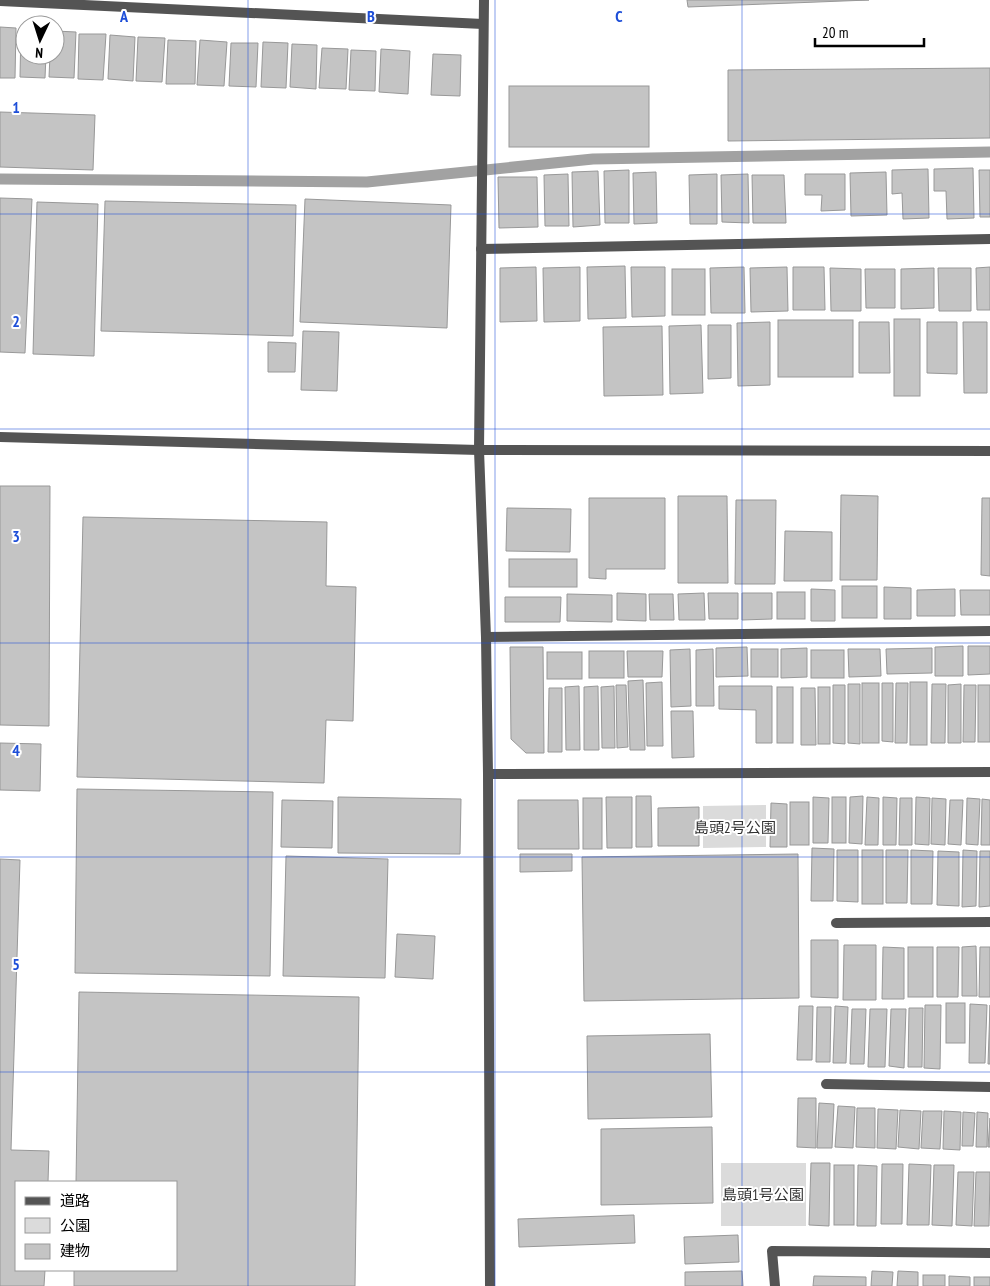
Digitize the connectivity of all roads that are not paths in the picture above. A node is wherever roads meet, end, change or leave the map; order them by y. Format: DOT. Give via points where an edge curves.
graph roads {
  1 [pos="484,0"];
  2 [pos="0,1"];
  3 [pos="484,24"];
  4 [pos="990,239"];
  5 [pos="481,249"];
  6 [pos="0,437"];
  7 [pos="479,450"];
  8 [pos="990,451"];
  9 [pos="990,631"];
  10 [pos="486,637"];
  11 [pos="990,772"];
  12 [pos="488,774"];
  13 [pos="990,922"];
  14 [pos="836,923"];
  15 [pos="826,1084"];
  16 [pos="990,1086"];
  17 [pos="990,1253"];
  18 [pos="490,1286"];
  19 [pos="776,1286"];
  1 -- 3 [label="street"];
  2 -- 3 [label="street"];
  3 -- 5 [label="street"];
  4 -- 5 [label="street"];
  5 -- 7 [label="street"];
  6 -- 7 [label="street"];
  7 -- 8 [label="street"];
  7 -- 10 [label="street"];
  9 -- 10 [label="street"];
  10 -- 12 [label="street"];
  11 -- 12 [label="street"];
  12 -- 18 [label="street"];
  13 -- 14 [label="street"];
  15 -- 16 [label="street"];
  17 -- 19 [label="street" via="772,1251"];
}
